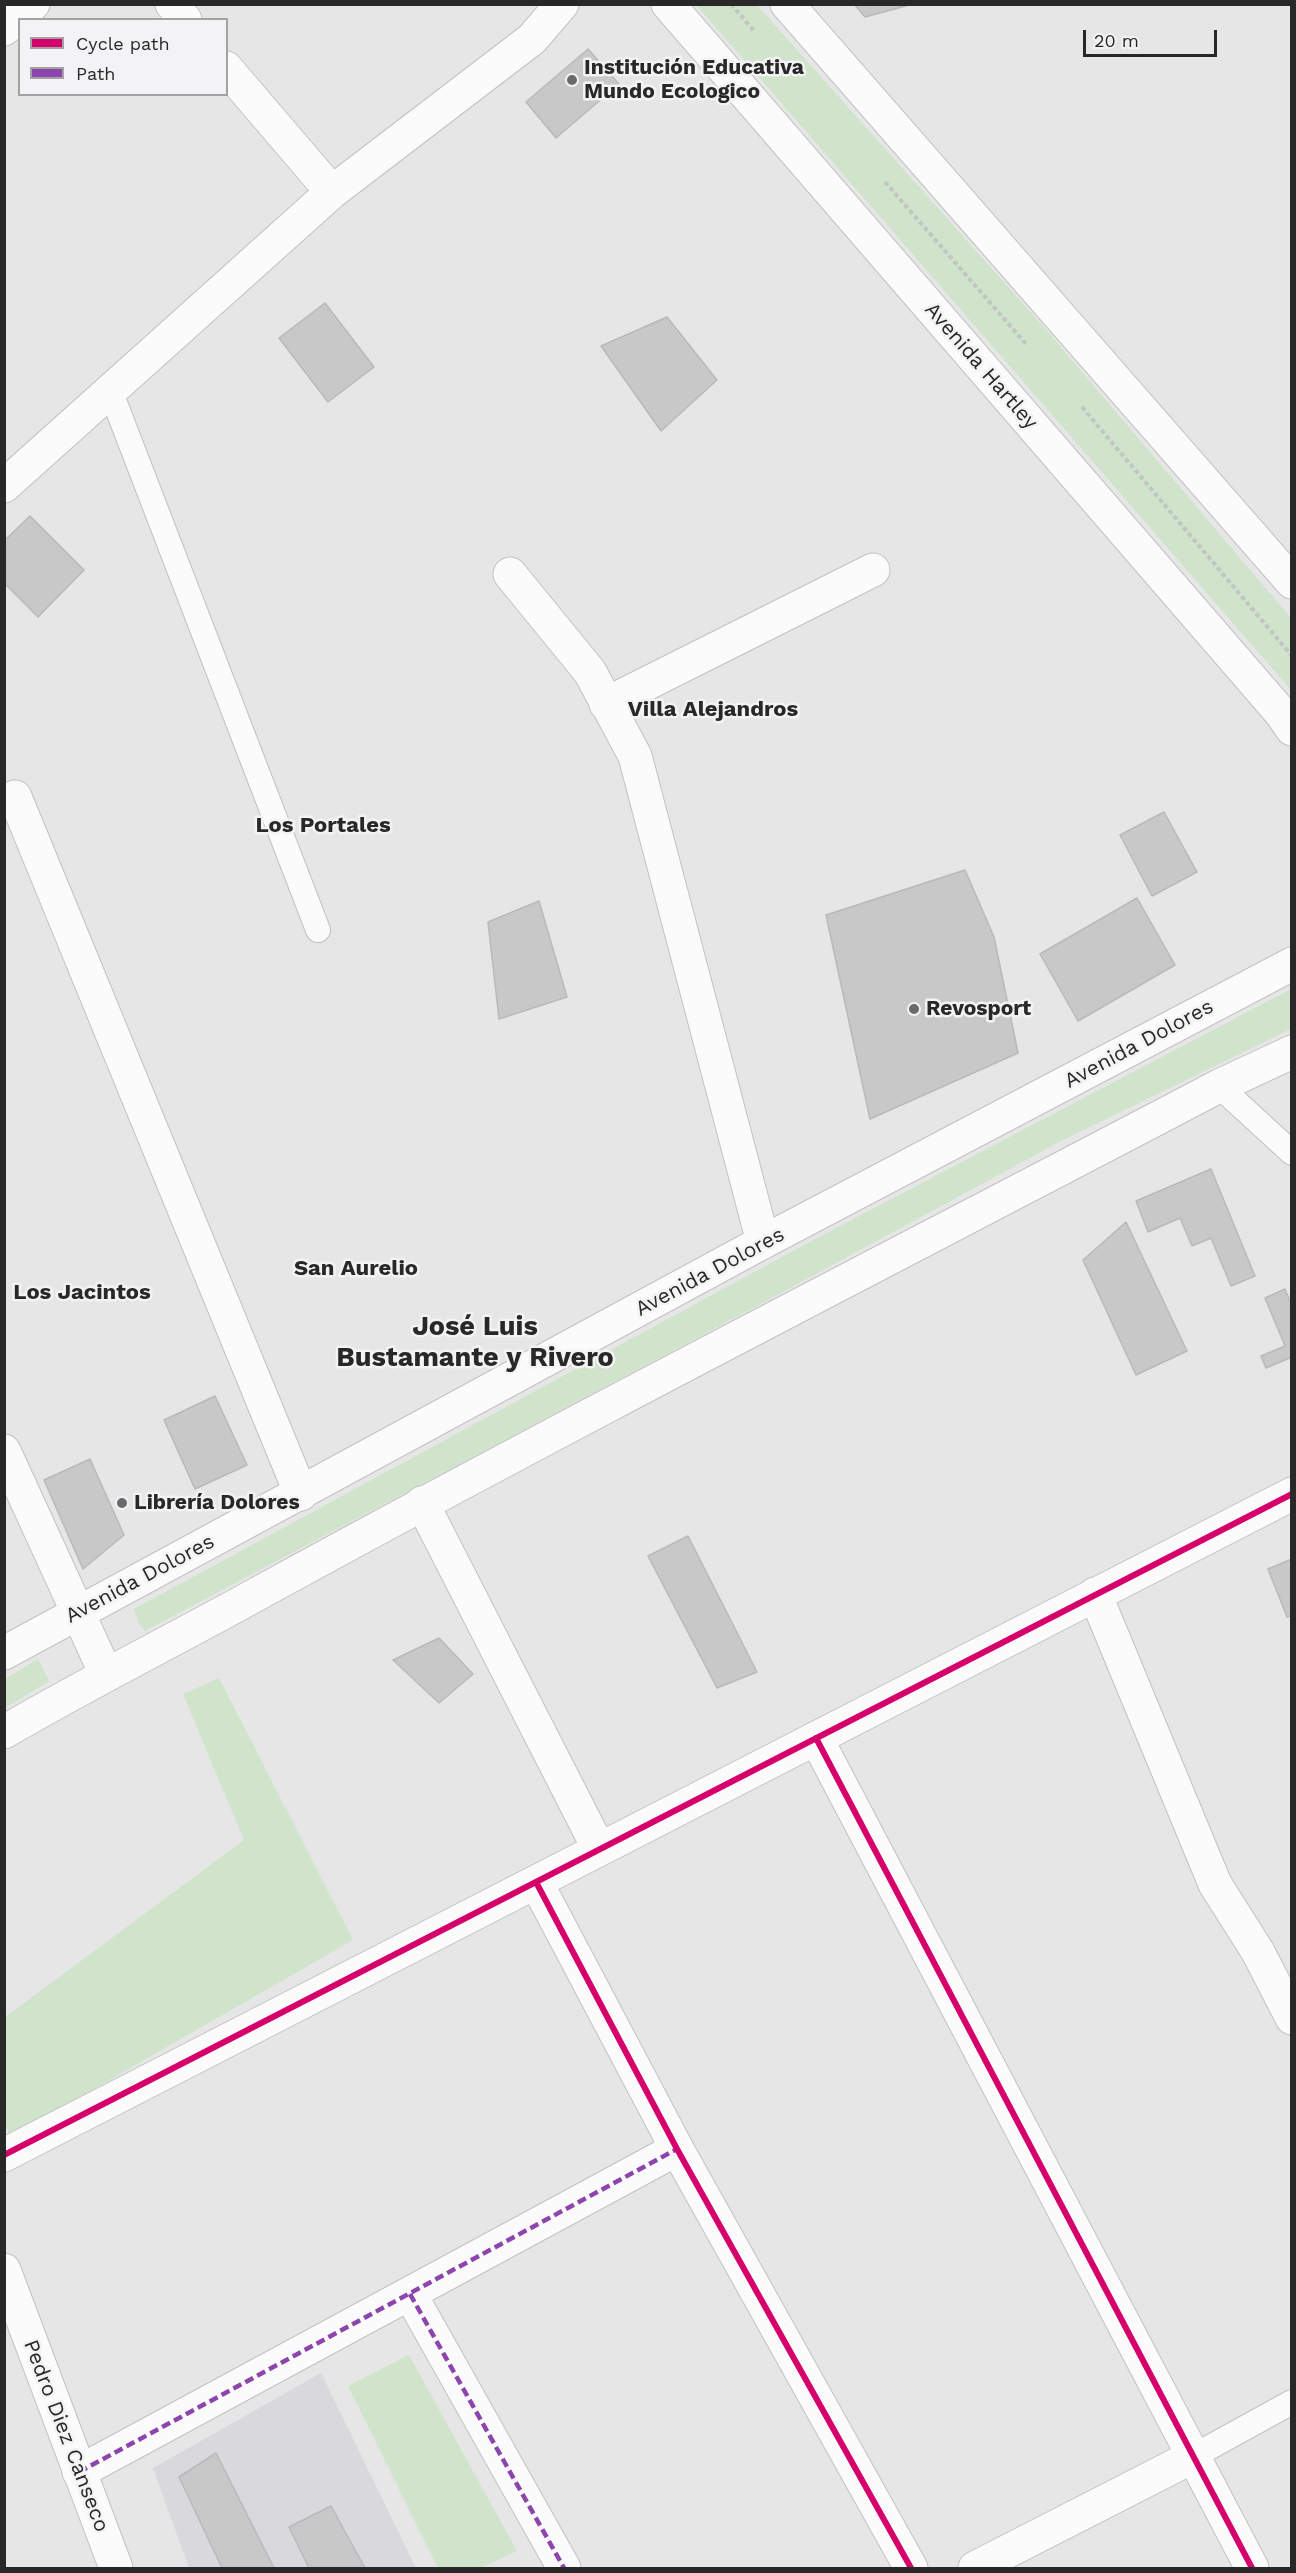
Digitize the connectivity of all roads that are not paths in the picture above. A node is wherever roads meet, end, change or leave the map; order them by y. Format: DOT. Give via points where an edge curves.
graph roads {
  1 [pos="33,4"];
  2 [pos="172,4"];
  3 [pos="562,4"];
  4 [pos="668,4"];
  5 [pos="787,4"];
  6 [pos="183,18"];
  7 [pos="4,29"];
  8 [pos="228,70"];
  9 [pos="332,192"];
  10 [pos="110,390"];
  11 [pos="4,486"];
  12 [pos="873,570"];
  13 [pos="510,574"];
  14 [pos="1292,582"];
  15 [pos="606,704"];
  16 [pos="1292,729"];
  17 [pos="15,797"];
  18 [pos="318,930"];
  19 [pos="1292,964"];
  20 [pos="1292,1052"];
  21 [pos="1219,1086"];
  22 [pos="1292,1153"];
  23 [pos="763,1242"];
  24 [pos="4,1451"];
  25 [pos="301,1494"];
  26 [pos="1292,1494"];
  27 [pos="422,1503"];
  28 [pos="1095,1594"];
  29 [pos="77,1612"];
  30 [pos="4,1653"];
  31 [pos="106,1674"];
  32 [pos="4,1732"];
  33 [pos="816,1738"];
  34 [pos="599,1849"];
  35 [pos="536,1882"];
  36 [pos="1292,2018"];
  37 [pos="677,2149"];
  38 [pos="4,2155"];
  39 [pos="4,2270"];
  40 [pos="410,2294"];
  41 [pos="1292,2402"];
  42 [pos="1192,2457"];
  43 [pos="79,2472"];
  44 [pos="116,2568"];
  45 [pos="564,2568"];
  46 [pos="911,2568"];
  47 [pos="975,2568"];
  48 [pos="1252,2568"];
  1 -- 7 [label="street"];
  2 -- 6 [label="street"];
  3 -- 9 [label="street" via="532,39"];
  4 -- 16 [label="street, Avenida Hartley"];
  5 -- 14 [label="street"];
  8 -- 9 [label="street"];
  9 -- 10 [label="street"];
  10 -- 11 [label="street"];
  10 -- 18 [label="lane"];
  12 -- 15 [label="street"];
  13 -- 15 [label="street" via="590,672"];
  15 -- 23 [label="street" via="635,756"];
  17 -- 25 [label="street"];
  19 -- 23 [label="street, Avenida Dolores"];
  20 -- 21 [label="street"];
  21 -- 22 [label="lane"];
  21 -- 27 [label="street"];
  23 -- 25 [label="street, Avenida Dolores"];
  24 -- 29 [label="street"];
  25 -- 29 [label="street, Avenida Dolores"];
  26 -- 28 [label="street"];
  27 -- 31 [label="street"];
  27 -- 34 [label="street"];
  28 -- 33 [label="street"];
  28 -- 36 [label="street" via="1215,1884 1258,1952"];
  29 -- 30 [label="street, Avenida Dolores"];
  29 -- 31 [label="street"];
  31 -- 32 [label="street"];
  33 -- 34 [label="street"];
  33 -- 42 [label="street"];
  34 -- 35 [label="street"];
  35 -- 37 [label="street"];
  35 -- 38 [label="street"];
  37 -- 40 [label="street"];
  37 -- 46 [label="street"];
  39 -- 43 [label="street, Pedro Diez Canseco"];
  40 -- 43 [label="street"];
  40 -- 45 [label="street"];
  41 -- 42 [label="lane"];
  42 -- 47 [label="street"];
  42 -- 48 [label="street"];
  43 -- 44 [label="street, Pedro Diez Canseco"];
}
